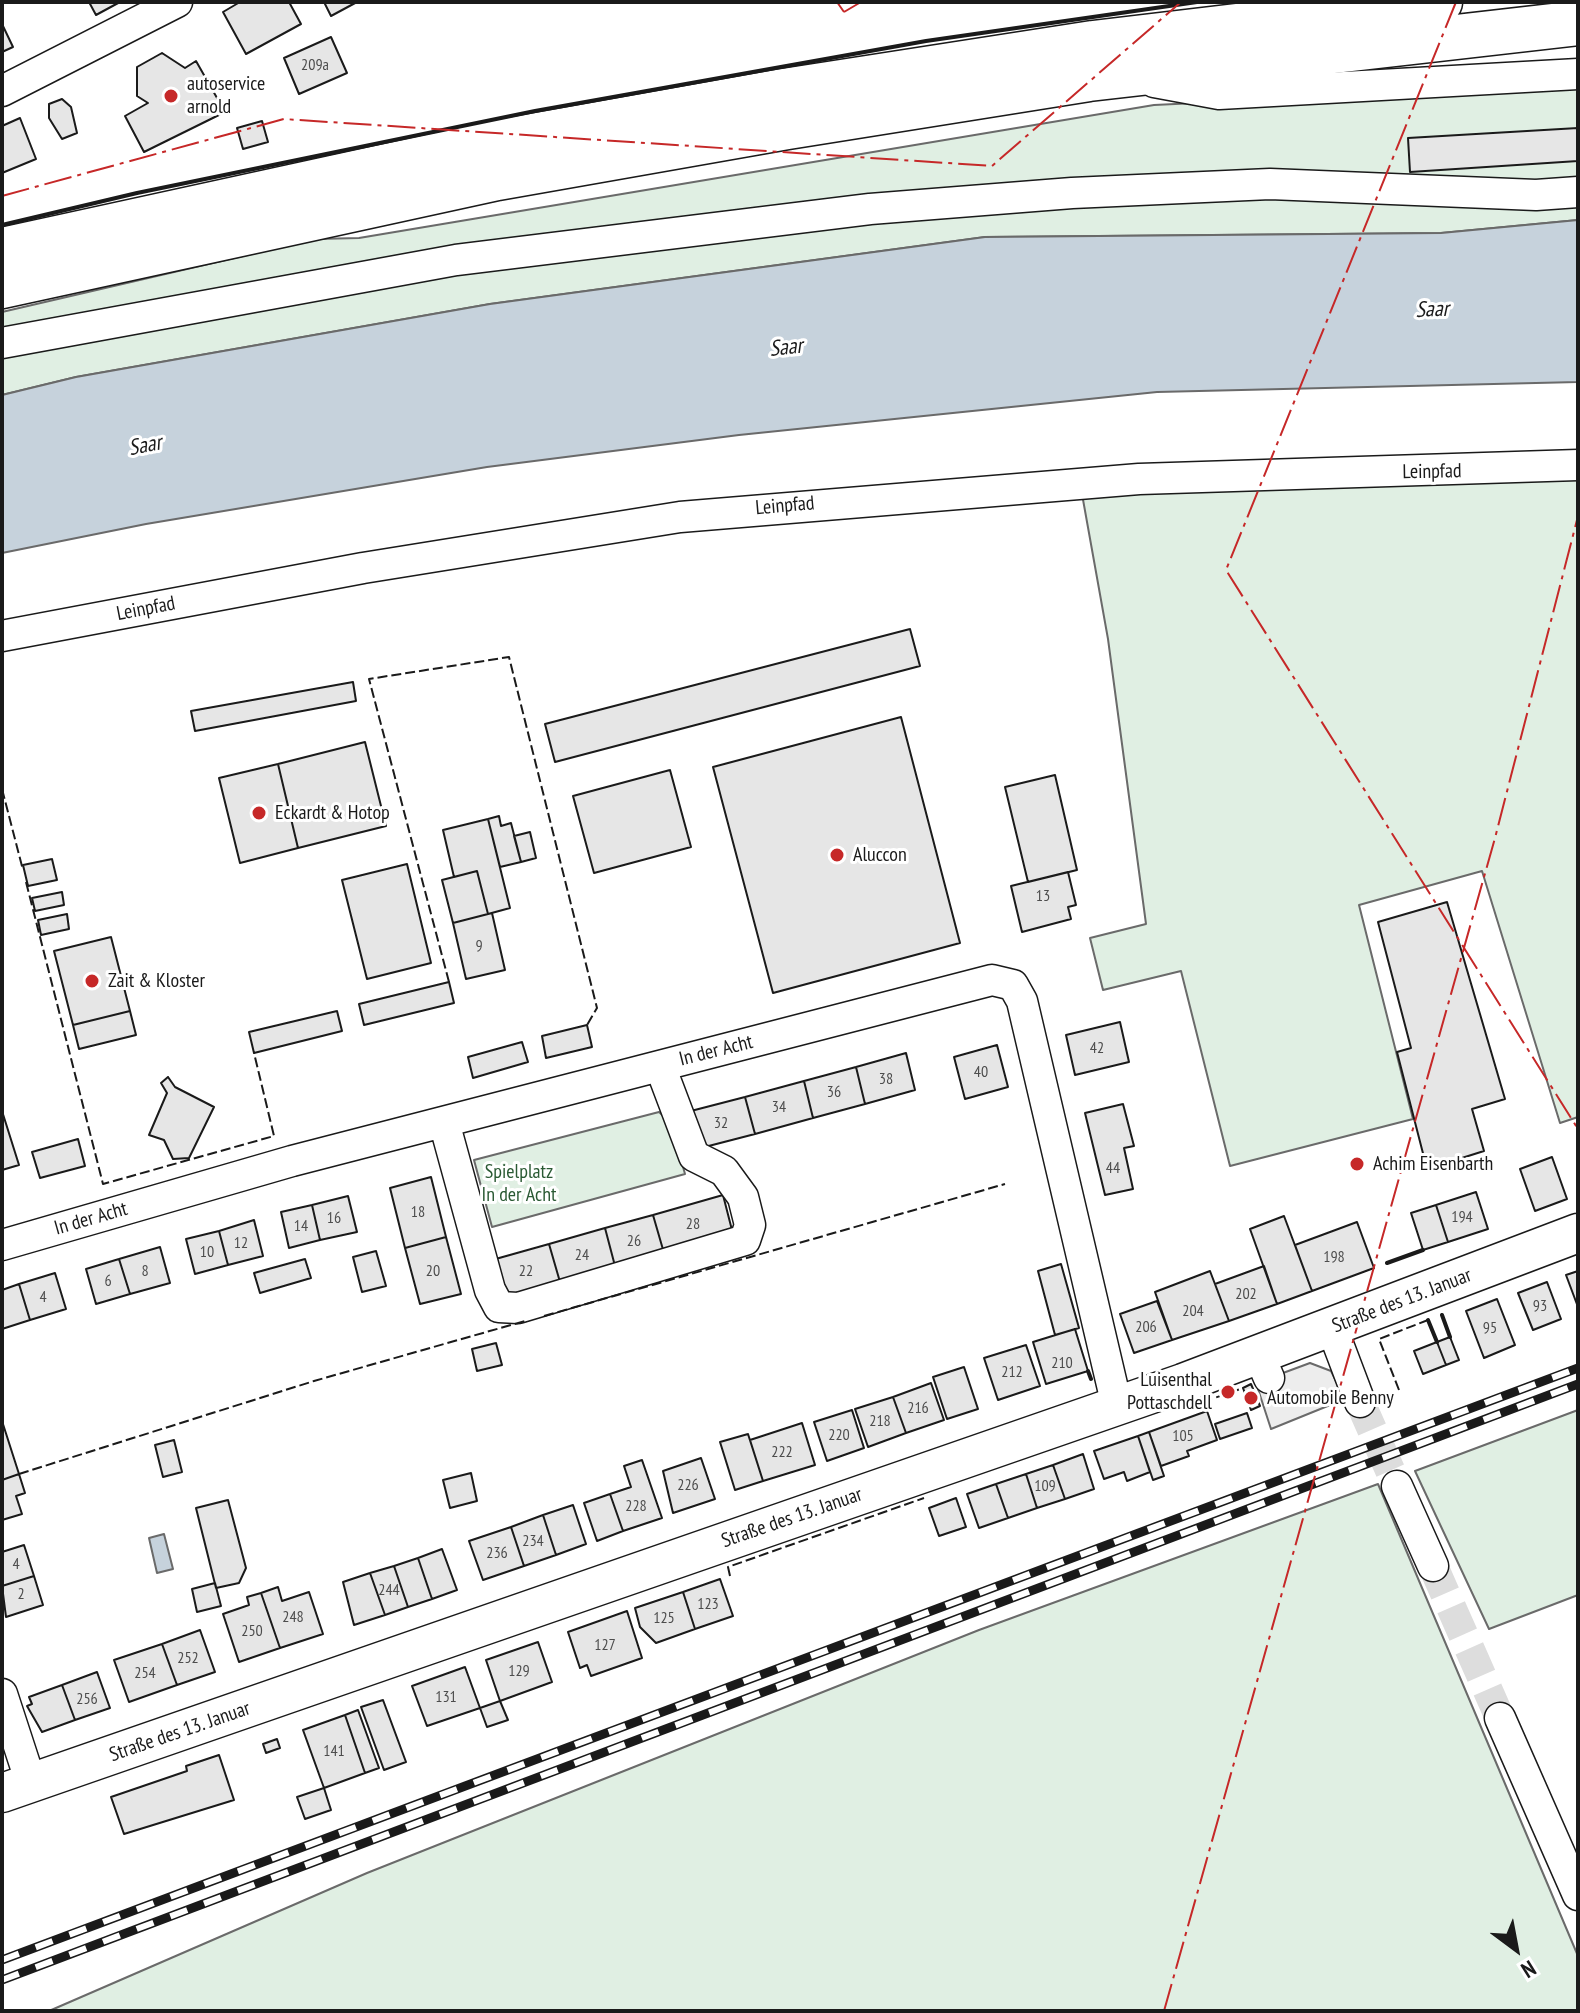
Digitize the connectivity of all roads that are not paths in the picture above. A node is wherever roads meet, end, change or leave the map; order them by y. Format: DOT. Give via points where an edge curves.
graph roads {
  1 [pos="175,2"];
  2 [pos="1440,2"];
  3 [pos="1578,23"];
  4 [pos="1578,74"];
  5 [pos="1120,75"];
  6 [pos="2,91"];
  7 [pos="1578,192"];
  8 [pos="2,250"];
  9 [pos="2,286"];
  10 [pos="2,343"];
  11 [pos="1578,465"];
  12 [pos="2,636"];
  13 [pos="660,1066"];
  14 [pos="444,1122"];
  15 [pos="1578,1233"];
  16 [pos="2,1245"];
  17 [pos="1332,1328"];
  18 [pos="1360,1402"];
  19 [pos="1117,1406"];
  20 [pos="1397,1486"];
  21 [pos="1433,1566"];
  22 [pos="2,1694"];
  23 [pos="1500,1718"];
  24 [pos="16,1788"];
  25 [pos="1578,1895"];
  1 -- 6 [label="street"];
  2 -- 8 [label="highway" via="1093,43 784,91 488,144"];
  3 -- 5 [label="highway"];
  4 -- 5 [label="street" via="1219,94"];
  5 -- 9 [label="highway" via="497,178"];
  7 -- 10 [label="street" via="1536,195 1270,184 870,209 456,260"];
  11 -- 12 [label="street, Leinpfad" via="1139,479 709,514 363,568"];
  13 -- 14 [label="street, In der Acht"];
  13 -- 14 [label="street" via="694,1156 724,1171 743,1197 750,1225 745,1240 518,1308 499,1307 490,1290"];
  13 -- 19 [label="street, In der Acht" via="976,983 1013,985 1022,1001"];
  14 -- 16 [label="street, In der Acht"];
  15 -- 17 [label="main road, Straße des 13. Januar"];
  17 -- 18 [label="street"];
  17 -- 19 [label="main road, Straße des 13. Januar" via="1264,1366"];
  19 -- 24 [label="main road, Straße des 13. Januar"];
  20 -- 21 [label="street"];
  22 -- 24 [label="street"];
  23 -- 25 [label="street"];
}
